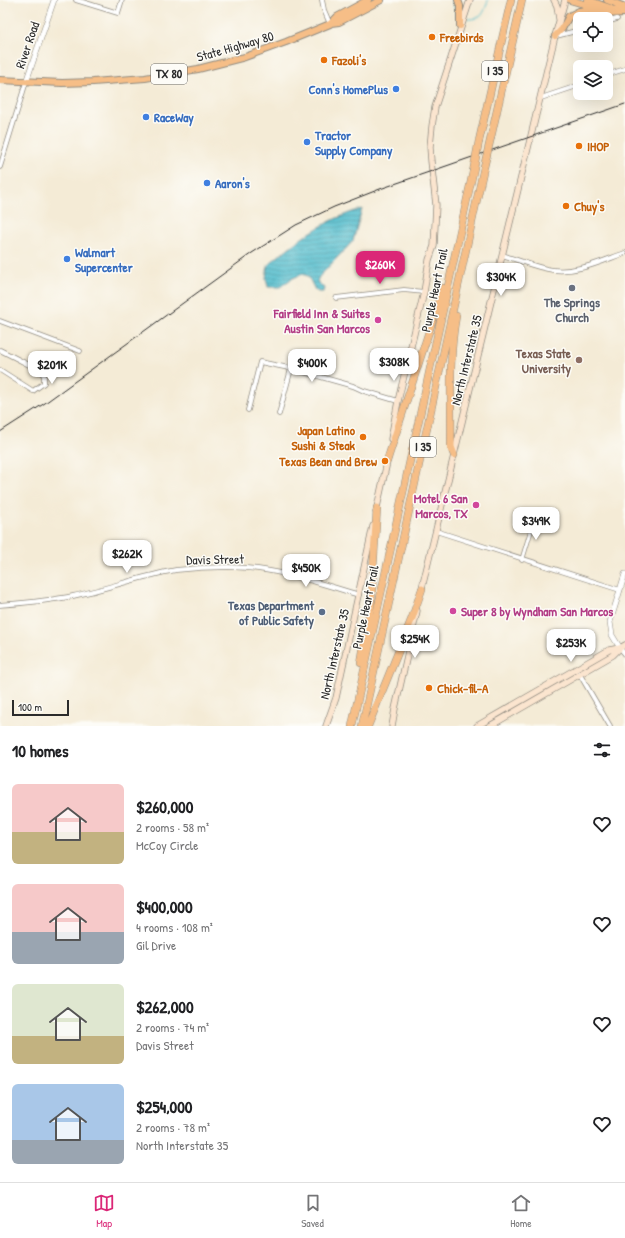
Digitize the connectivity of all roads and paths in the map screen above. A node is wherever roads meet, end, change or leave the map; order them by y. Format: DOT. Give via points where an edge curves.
graph roads {
  1 [pos="54,0"];
  2 [pos="76,0"];
  3 [pos="122,0"];
  4 [pos="322,0"];
  5 [pos="376,0"];
  6 [pos="381,0"];
  7 [pos="458,0"];
  8 [pos="470,0"];
  9 [pos="511,0"];
  10 [pos="554,0"];
  11 [pos="565,0"];
  12 [pos="570,0"];
  13 [pos="588,0"];
  14 [pos="607,0"];
  15 [pos="521,1"];
  16 [pos="370,3"];
  17 [pos="625,6"];
  18 [pos="613,9"];
  19 [pos="625,12"];
  20 [pos="617,19"];
  21 [pos="613,20"];
  22 [pos="559,21"];
  23 [pos="330,24"];
  24 [pos="460,26"];
  25 [pos="573,32"];
  26 [pos="555,36"];
  27 [pos="625,69"];
  28 [pos="613,73"];
  29 [pos="0,80"];
  30 [pos="26,82"];
  31 [pos="573,87"];
  32 [pos="541,98"];
  33 [pos="0,167"];
  34 [pos="469,238"];
  35 [pos="625,253"];
  36 [pos="502,255"];
  37 [pos="452,263"];
  38 [pos="424,292"];
  39 [pos="336,298"];
  40 [pos="0,321"];
  41 [pos="0,350"];
  42 [pos="80,351"];
  43 [pos="291,369"];
  44 [pos="0,370"];
  45 [pos="398,401"];
  46 [pos="248,410"];
  47 [pos="279,414"];
  48 [pos="454,455"];
  49 [pos="387,461"];
  50 [pos="377,508"];
  51 [pos="536,516"];
  52 [pos="436,531"];
  53 [pos="522,560"];
  54 [pos="625,574"];
  55 [pos="422,589"];
  56 [pos="620,590"];
  57 [pos="358,595"];
  58 [pos="0,605"];
  59 [pos="622,646"];
  60 [pos="625,654"];
  61 [pos="578,672"];
  62 [pos="564,676"];
  63 [pos="541,697"];
  64 [pos="326,726"];
  65 [pos="351,726"];
  66 [pos="362,726"];
  67 [pos="368,726"];
  68 [pos="392,726"];
  69 [pos="477,726"];
  70 [pos="490,726"];
  71 [pos="610,726"];
  1 -- 30 [label="street, River Road"];
  2 -- 3 [label="street" via="118,13"];
  4 -- 23 [label="street"];
  5 -- 16 [label="main road"];
  6 -- 16 [label="main road, State Highway 80 / TX 80"];
  7 -- 24 [label="main road"];
  8 -- 24 [label="main road, North Interstate 35"];
  9 -- 37 [label="highway, Purple Heart Trail / I 35, bridge"];
  10 -- 22 [label="main road"];
  11 -- 22 [label="main road, North Interstate 35"];
  12 -- 18 [label="main road" via="601,9"];
  13 -- 18 [label="main road"];
  14 -- 17 [label="main road"];
  15 -- 34 [label="highway, Purple Heart Trail / I 35, bridge"];
  16 -- 23 [label="main road, State Highway 80 / TX 80" via="337,17"];
  18 -- 19 [label="main road"];
  19 -- 26 [label="main road" via="605,14 579,11 569,16 562,30"];
  20 -- 21 [label="street"];
  22 -- 26 [label="main road, North Interstate 35"];
  23 -- 30 [label="main road, State Highway 80 / TX 80" via="244,57 171,74 93,82"];
  24 -- 38 [label="main road, North Interstate 35" via="435,107 432,126 431,161 436,205 435,230"];
  25 -- 26 [label="street"];
  26 -- 32 [label="main road, North Interstate 35"];
  27 -- 28 [label="street"];
  29 -- 30 [label="main road, State Highway 80 / TX 80"];
  30 -- 33 [label="street, River Road"];
  31 -- 32 [label="street"];
  32 -- 36 [label="main road, North Interstate 35"];
  34 -- 48 [label="highway" via="452,348"];
  34 -- 66 [label="highway, Purple Heart Trail / I 35"];
  35 -- 36 [label="street" via="581,268 562,270 546,269"];
  36 -- 48 [label="main road, North Interstate 35"];
  37 -- 49 [label="highway"];
  37 -- 65 [label="highway, Purple Heart Trail / I 35"];
  38 -- 39 [label="street" via="404,290"];
  38 -- 45 [label="main road, North Interstate 35"];
  40 -- 42 [label="street"];
  41 -- 44 [label="street" via="35,368 44,375 44,383 33,391"];
  43 -- 45 [label="street"];
  43 -- 46 [label="street" via="260,362"];
  43 -- 47 [label="street"];
  45 -- 49 [label="main road, North Interstate 35"];
  48 -- 52 [label="main road, North Interstate 35"];
  49 -- 50 [label="main road, North Interstate 35"];
  50 -- 57 [label="main road, North Interstate 35"];
  50 -- 65 [label="highway" via="370,610"];
  51 -- 53 [label="street"];
  52 -- 53 [label="street"];
  52 -- 55 [label="main road, North Interstate 35"];
  53 -- 56 [label="street"];
  54 -- 56 [label="street"];
  55 -- 67 [label="highway"];
  55 -- 68 [label="main road, North Interstate 35"];
  56 -- 59 [label="street" via="610,622 612,635"];
  57 -- 58 [label="street, Davis Street" via="276,572 240,567 209,567 176,570 55,600"];
  57 -- 64 [label="main road, North Interstate 35" via="336,698"];
  59 -- 60 [label="street"];
  59 -- 61 [label="main road" via="613,656"];
  61 -- 62 [label="main road"];
  61 -- 63 [label="main road"];
  61 -- 71 [label="street"];
  62 -- 63 [label="main road" via="563,680 542,692"];
  62 -- 69 [label="main road"];
  63 -- 70 [label="main road"];
}
